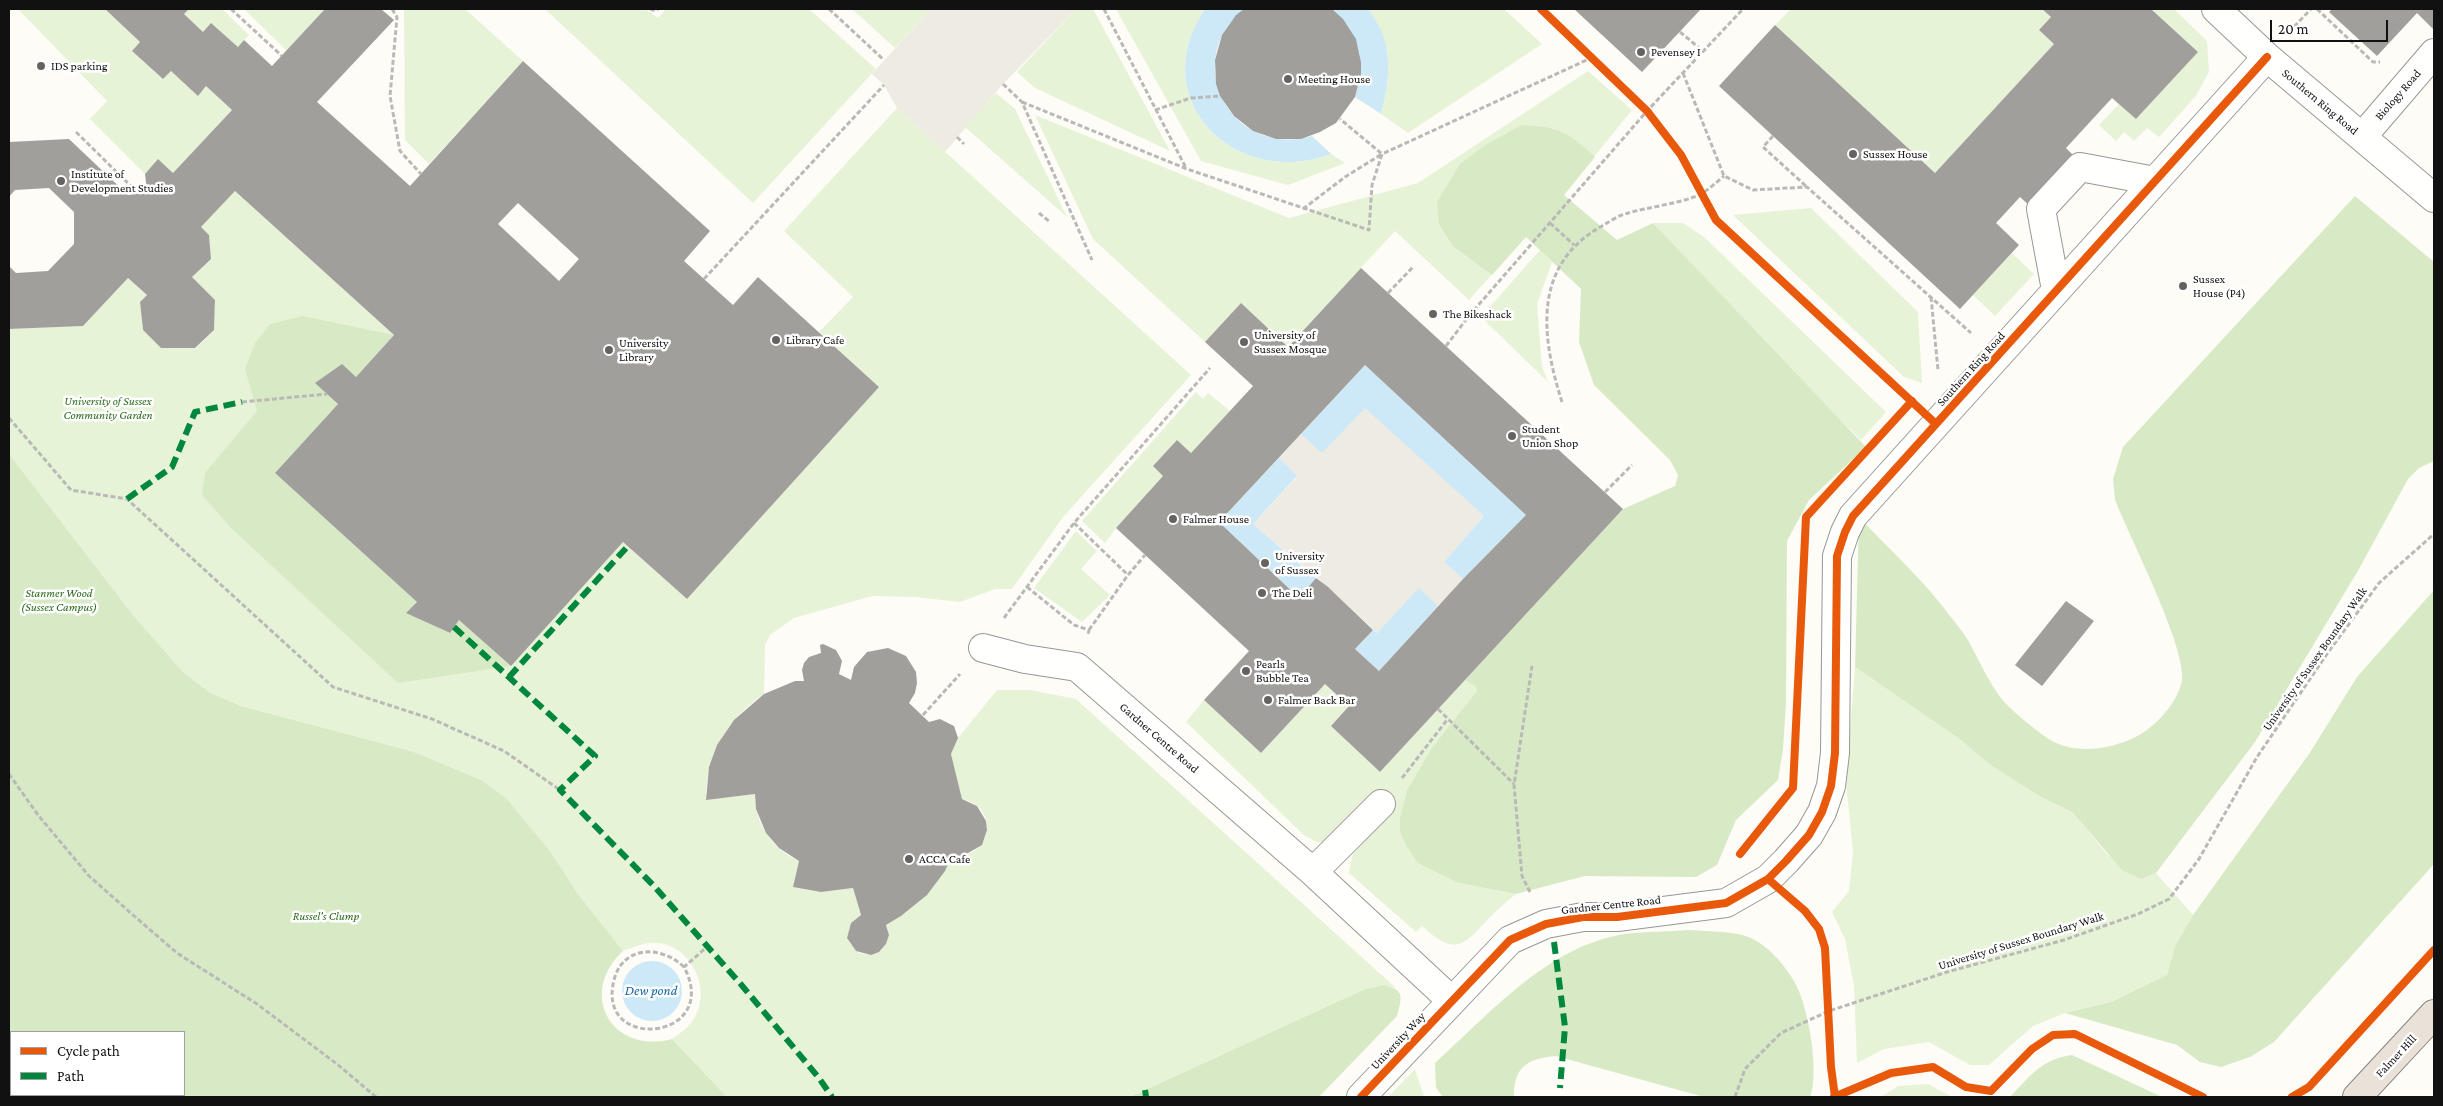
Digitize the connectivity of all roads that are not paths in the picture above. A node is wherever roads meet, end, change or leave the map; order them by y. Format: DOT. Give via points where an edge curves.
graph roads {
  1 [pos="2216,9"];
  2 [pos="2434,53"];
  3 [pos="2267,57"];
  4 [pos="2362,137"];
  5 [pos="2155,181"];
  6 [pos="2434,198"];
  7 [pos="2056,290"];
  8 [pos="982,648"];
  9 [pos="1381,804"];
  10 [pos="1786,861"];
  11 [pos="1313,872"];
  12 [pos="1452,1001"];
  13 [pos="2434,1014"];
  14 [pos="1361,1097"];
  15 [pos="2357,1097"];
  1 -- 3 [label="street"];
  2 -- 4 [label="street, Biology Road"];
  3 -- 4 [label="street, Southern Ring Road"];
  3 -- 5 [label="street, Southern Ring Road"];
  4 -- 6 [label="street, Southern Ring Road"];
  5 -- 7 [label="street, Southern Ring Road"];
  5 -- 7 [label="street" via="2080,167 2060,188 2042,209"];
  7 -- 10 [label="street, Southern Ring Road" via="1853,516 1845,532 1837,556 1835,753 1831,786 1809,835"];
  8 -- 11 [label="street, Gardner Centre Road" via="1077,667"];
  9 -- 11 [label="street"];
  10 -- 12 [label="street, Gardner Centre Road" via="1768,879 1726,903 1617,917 1583,917 1546,924 1510,940"];
  11 -- 12 [label="street, Gardner Centre Road"];
  12 -- 14 [label="street, University Way"];
  13 -- 15 [label="highway, Falmer Hill"];
}
